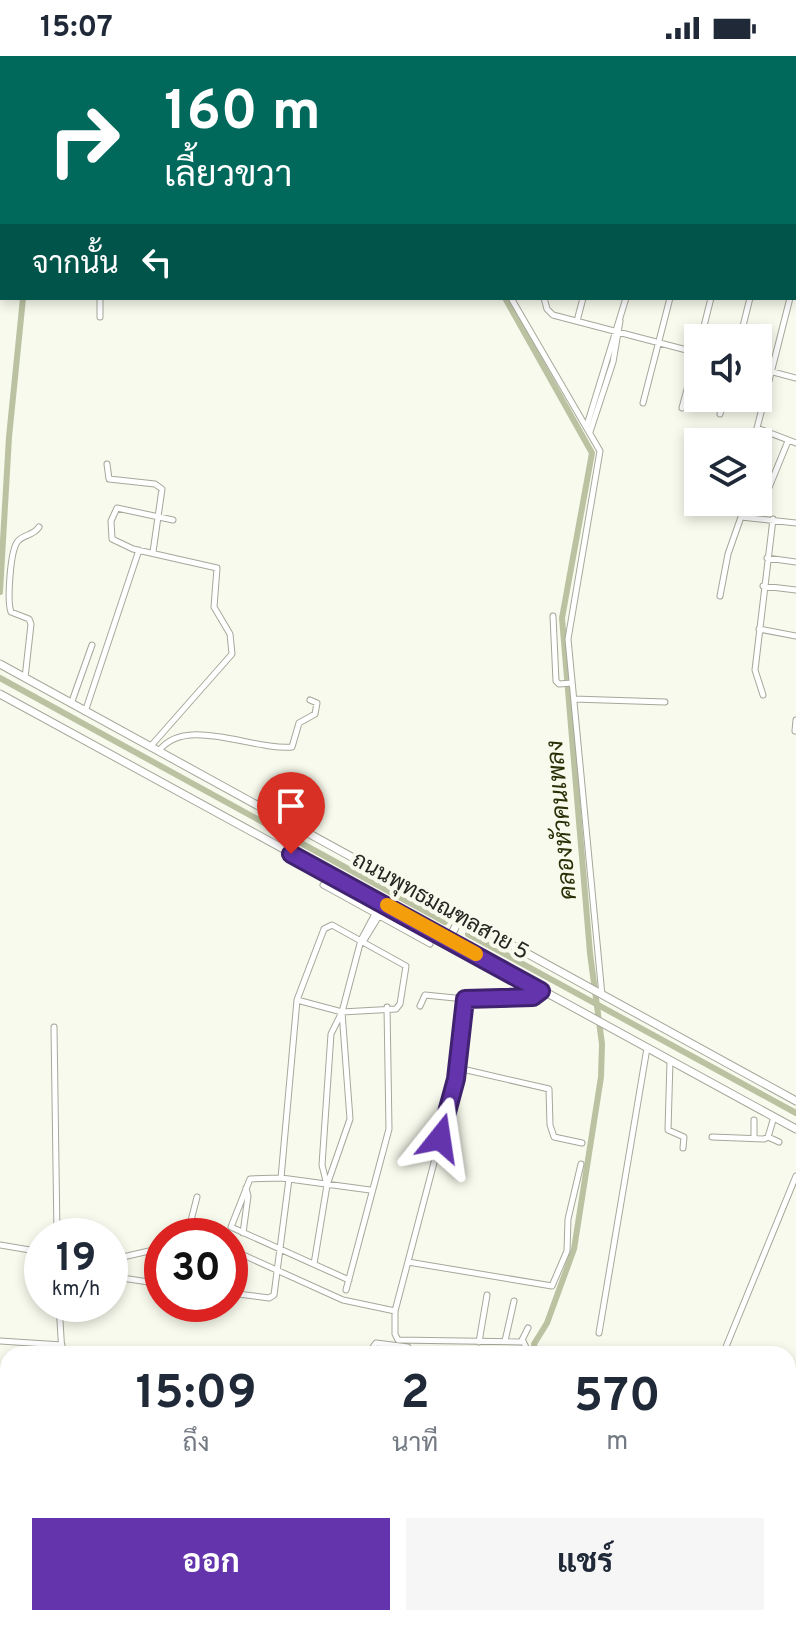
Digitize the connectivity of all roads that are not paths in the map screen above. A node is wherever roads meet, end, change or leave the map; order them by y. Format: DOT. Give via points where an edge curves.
graph roads {
  1 [pos="100,300"];
  2 [pos="512,300"];
  3 [pos="545,300"];
  4 [pos="582,300"];
  5 [pos="625,300"];
  6 [pos="669,300"];
  7 [pos="710,300"];
  8 [pos="750,300"];
  9 [pos="789,300"];
  10 [pos="100,317"];
  11 [pos="577,321"];
  12 [pos="704,324"];
  13 [pos="744,324"];
  14 [pos="618,331"];
  15 [pos="658,342"];
  16 [pos="684,348"];
  17 [pos="772,368"];
  18 [pos="772,372"];
  19 [pos="796,378"];
  20 [pos="684,401"];
  21 [pos="643,403"];
  22 [pos="682,408"];
  23 [pos="761,412"];
  24 [pos="589,429"];
  25 [pos="788,441"];
  26 [pos="796,443"];
  27 [pos="107,464"];
  28 [pos="772,480"];
  29 [pos="158,517"];
  30 [pos="773,519"];
  31 [pos="173,520"];
  32 [pos="796,523"];
  33 [pos="39,527"];
  34 [pos="139,550"];
  35 [pos="153,552"];
  36 [pos="767,558"];
  37 [pos="796,562"];
  38 [pos="763,586"];
  39 [pos="796,590"];
  40 [pos="720,596"];
  41 [pos="553,616"];
  42 [pos="759,629"];
  43 [pos="796,636"];
  44 [pos="92,645"];
  45 [pos="2,666"];
  46 [pos="25,678"];
  47 [pos="567,683"];
  48 [pos="763,695"];
  49 [pos="4,696"];
  50 [pos="574,699"];
  51 [pos="310,700"];
  52 [pos="665,702"];
  53 [pos="71,704"];
  54 [pos="85,712"];
  55 [pos="796,720"];
  56 [pos="795,731"];
  57 [pos="150,747"];
  58 [pos="158,752"];
  59 [pos="323,885"];
  60 [pos="377,915"];
  61 [pos="409,918"];
  62 [pos="460,918"];
  63 [pos="402,929"];
  64 [pos="449,939"];
  65 [pos="362,943"];
  66 [pos="430,944"];
  67 [pos="541,991"];
  68 [pos="602,995"];
  69 [pos="465,999"];
  70 [pos="297,1000"];
  71 [pos="420,1006"];
  72 [pos="387,1007"];
  73 [pos="342,1012"];
  74 [pos="54,1027"];
  75 [pos="647,1048"];
  76 [pos="670,1061"];
  77 [pos="458,1068"];
  78 [pos="796,1101"];
  79 [pos="774,1117"];
  80 [pos="754,1120"];
  81 [pos="796,1129"];
  82 [pos="712,1137"];
  83 [pos="768,1137"];
  84 [pos="754,1138"];
  85 [pos="779,1142"];
  86 [pos="582,1143"];
  87 [pos="683,1148"];
  88 [pos="581,1164"];
  89 [pos="796,1176"];
  90 [pos="281,1178"];
  91 [pos="289,1179"];
  92 [pos="327,1185"];
  93 [pos="245,1187"];
  94 [pos="370,1190"];
  95 [pos="197,1197"];
  96 [pos="57,1218"];
  97 [pos="192,1218"];
  98 [pos="232,1218"];
  99 [pos="245,1218"];
  100 [pos="248,1235"];
  101 [pos="0,1245"];
  102 [pos="279,1248"];
  103 [pos="24,1249"];
  104 [pos="248,1256"];
  105 [pos="408,1262"];
  106 [pos="314,1264"];
  107 [pos="277,1267"];
  108 [pos="349,1280"];
  109 [pos="346,1290"];
  110 [pos="248,1295"];
  111 [pos="487,1295"];
  112 [pos="514,1301"];
  113 [pos="395,1311"];
  114 [pos="60,1322"];
  115 [pos="528,1328"];
  116 [pos="599,1333"];
  117 [pos="0,1341"];
  118 [pos="505,1341"];
  119 [pos="523,1341"];
  120 [pos="479,1342"];
  121 [pos="62,1345"];
  122 [pos="374,1346"];
  123 [pos="400,1346"];
  124 [pos="525,1346"];
  125 [pos="726,1346"];
  1 -- 10 [label="street"];
  2 -- 24 [label="street"];
  3 -- 11 [label="street" via="549,313"];
  4 -- 11 [label="street"];
  5 -- 14 [label="street"];
  6 -- 15 [label="street"];
  7 -- 12 [label="street"];
  8 -- 13 [label="street"];
  9 -- 17 [label="street"];
  11 -- 14 [label="street"];
  14 -- 15 [label="street"];
  14 -- 24 [label="street"];
  15 -- 16 [label="street"];
  15 -- 21 [label="street"];
  18 -- 19 [label="street"];
  20 -- 22 [label="street"];
  23 -- 25 [label="street" via="757,428"];
  24 -- 47 [label="street" via="601,461 570,618"];
  25 -- 26 [label="street"];
  25 -- 28 [label="street"];
  27 -- 29 [label="street" via="109,479 159,486"];
  29 -- 31 [label="street"];
  29 -- 34 [label="street" via="122,508 113,513 112,539"];
  29 -- 35 [label="street"];
  30 -- 32 [label="street"];
  30 -- 36 [label="street"];
  30 -- 40 [label="street" via="745,516 739,521"];
  33 -- 46 [label="street" via="14,548 8,599 11,612 31,624"];
  34 -- 35 [label="street"];
  34 -- 54 [label="street"];
  35 -- 57 [label="street" via="217,568 214,607 233,646 230,660"];
  36 -- 37 [label="street"];
  36 -- 38 [label="street"];
  38 -- 39 [label="street"];
  38 -- 42 [label="street"];
  41 -- 47 [label="street" via="556,681"];
  42 -- 43 [label="street"];
  42 -- 48 [label="street" via="755,670"];
  44 -- 53 [label="street"];
  45 -- 46 [label="main road, ถนนพุทธมณฑลสาย 5"];
  46 -- 53 [label="main road, ถนนพุทธมณฑลสาย 5"];
  47 -- 50 [label="street"];
  49 -- 61 [label="main road, ถนนพุทธมณฑลสาย 5"];
  50 -- 52 [label="street"];
  50 -- 68 [label="street"];
  51 -- 58 [label="street" via="317,703 315,714 299,723 292,747 193,734 175,737"];
  53 -- 54 [label="main road, ถนนพุทธมณฑลสาย 5"];
  54 -- 57 [label="main road, ถนนพุทธมณฑลสาย 5"];
  55 -- 56 [label="street"];
  57 -- 58 [label="main road, ถนนพุทธมณฑลสาย 5"];
  58 -- 62 [label="main road, ถนนพุทธมณฑลสาย 5"];
  59 -- 60 [label="street"];
  60 -- 63 [label="street"];
  60 -- 65 [label="street"];
  61 -- 63 [label="street"];
  61 -- 64 [label="main road, ถนนพุทธมณฑลสาย 5"];
  62 -- 64 [label="main road"];
  62 -- 68 [label="main road, ถนนพุทธมณฑลสาย 5"];
  63 -- 66 [label="street"];
  64 -- 67 [label="main road, ถนนพุทธมณฑลสาย 5"];
  65 -- 70 [label="street" via="327,925"];
  65 -- 72 [label="street" via="406,966 399,1007"];
  65 -- 73 [label="street"];
  67 -- 69 [label="street" via="533,997"];
  67 -- 75 [label="main road, ถนนพุทธมณฑลสาย 5"];
  68 -- 78 [label="main road, ถนนพุทธมณฑลสาย 5"];
  69 -- 71 [label="street" via="425,995"];
  69 -- 77 [label="street"];
  70 -- 73 [label="street"];
  70 -- 90 [label="street"];
  72 -- 73 [label="street"];
  72 -- 94 [label="street" via="390,1117"];
  73 -- 92 [label="street" via="331,1034 322,1165"];
  73 -- 92 [label="street" via="350,1119"];
  74 -- 96 [label="street"];
  75 -- 76 [label="main road, ถนนพุทธมณฑลสาย 5"];
  75 -- 116 [label="street"];
  76 -- 79 [label="main road, ถนนพุทธมณฑลสาย 5"];
  76 -- 87 [label="street" via="668,1130 684,1137"];
  77 -- 86 [label="street" via="549,1089 554,1137"];
  77 -- 105 [label="street"];
  79 -- 81 [label="main road, ถนนพุทธมณฑลสาย 5"];
  79 -- 83 [label="street"];
  80 -- 84 [label="street"];
  82 -- 84 [label="street"];
  83 -- 84 [label="street"];
  83 -- 85 [label="street"];
  88 -- 105 [label="street" via="568,1219 567,1251 552,1286"];
  89 -- 125 [label="street"];
  90 -- 91 [label="street"];
  90 -- 93 [label="street" via="251,1178"];
  91 -- 92 [label="street"];
  91 -- 102 [label="street"];
  92 -- 94 [label="street"];
  92 -- 106 [label="street"];
  93 -- 98 [label="street"];
  93 -- 99 [label="street"];
  94 -- 108 [label="street"];
  95 -- 97 [label="street"];
  100 -- 102 [label="street"];
  101 -- 103 [label="street"];
  102 -- 106 [label="street"];
  102 -- 107 [label="street"];
  104 -- 107 [label="street"];
  105 -- 113 [label="street"];
  106 -- 108 [label="street"];
  107 -- 110 [label="street" via="272,1297"];
  107 -- 113 [label="street" via="343,1300"];
  108 -- 109 [label="street"];
  111 -- 120 [label="street"];
  112 -- 118 [label="street"];
  113 -- 120 [label="street" via="398,1340"];
  114 -- 121 [label="street"];
  115 -- 119 [label="street"];
  117 -- 121 [label="street"];
  118 -- 119 [label="street"];
  118 -- 120 [label="street"];
  119 -- 124 [label="street"];
  122 -- 123 [label="street"];
}
